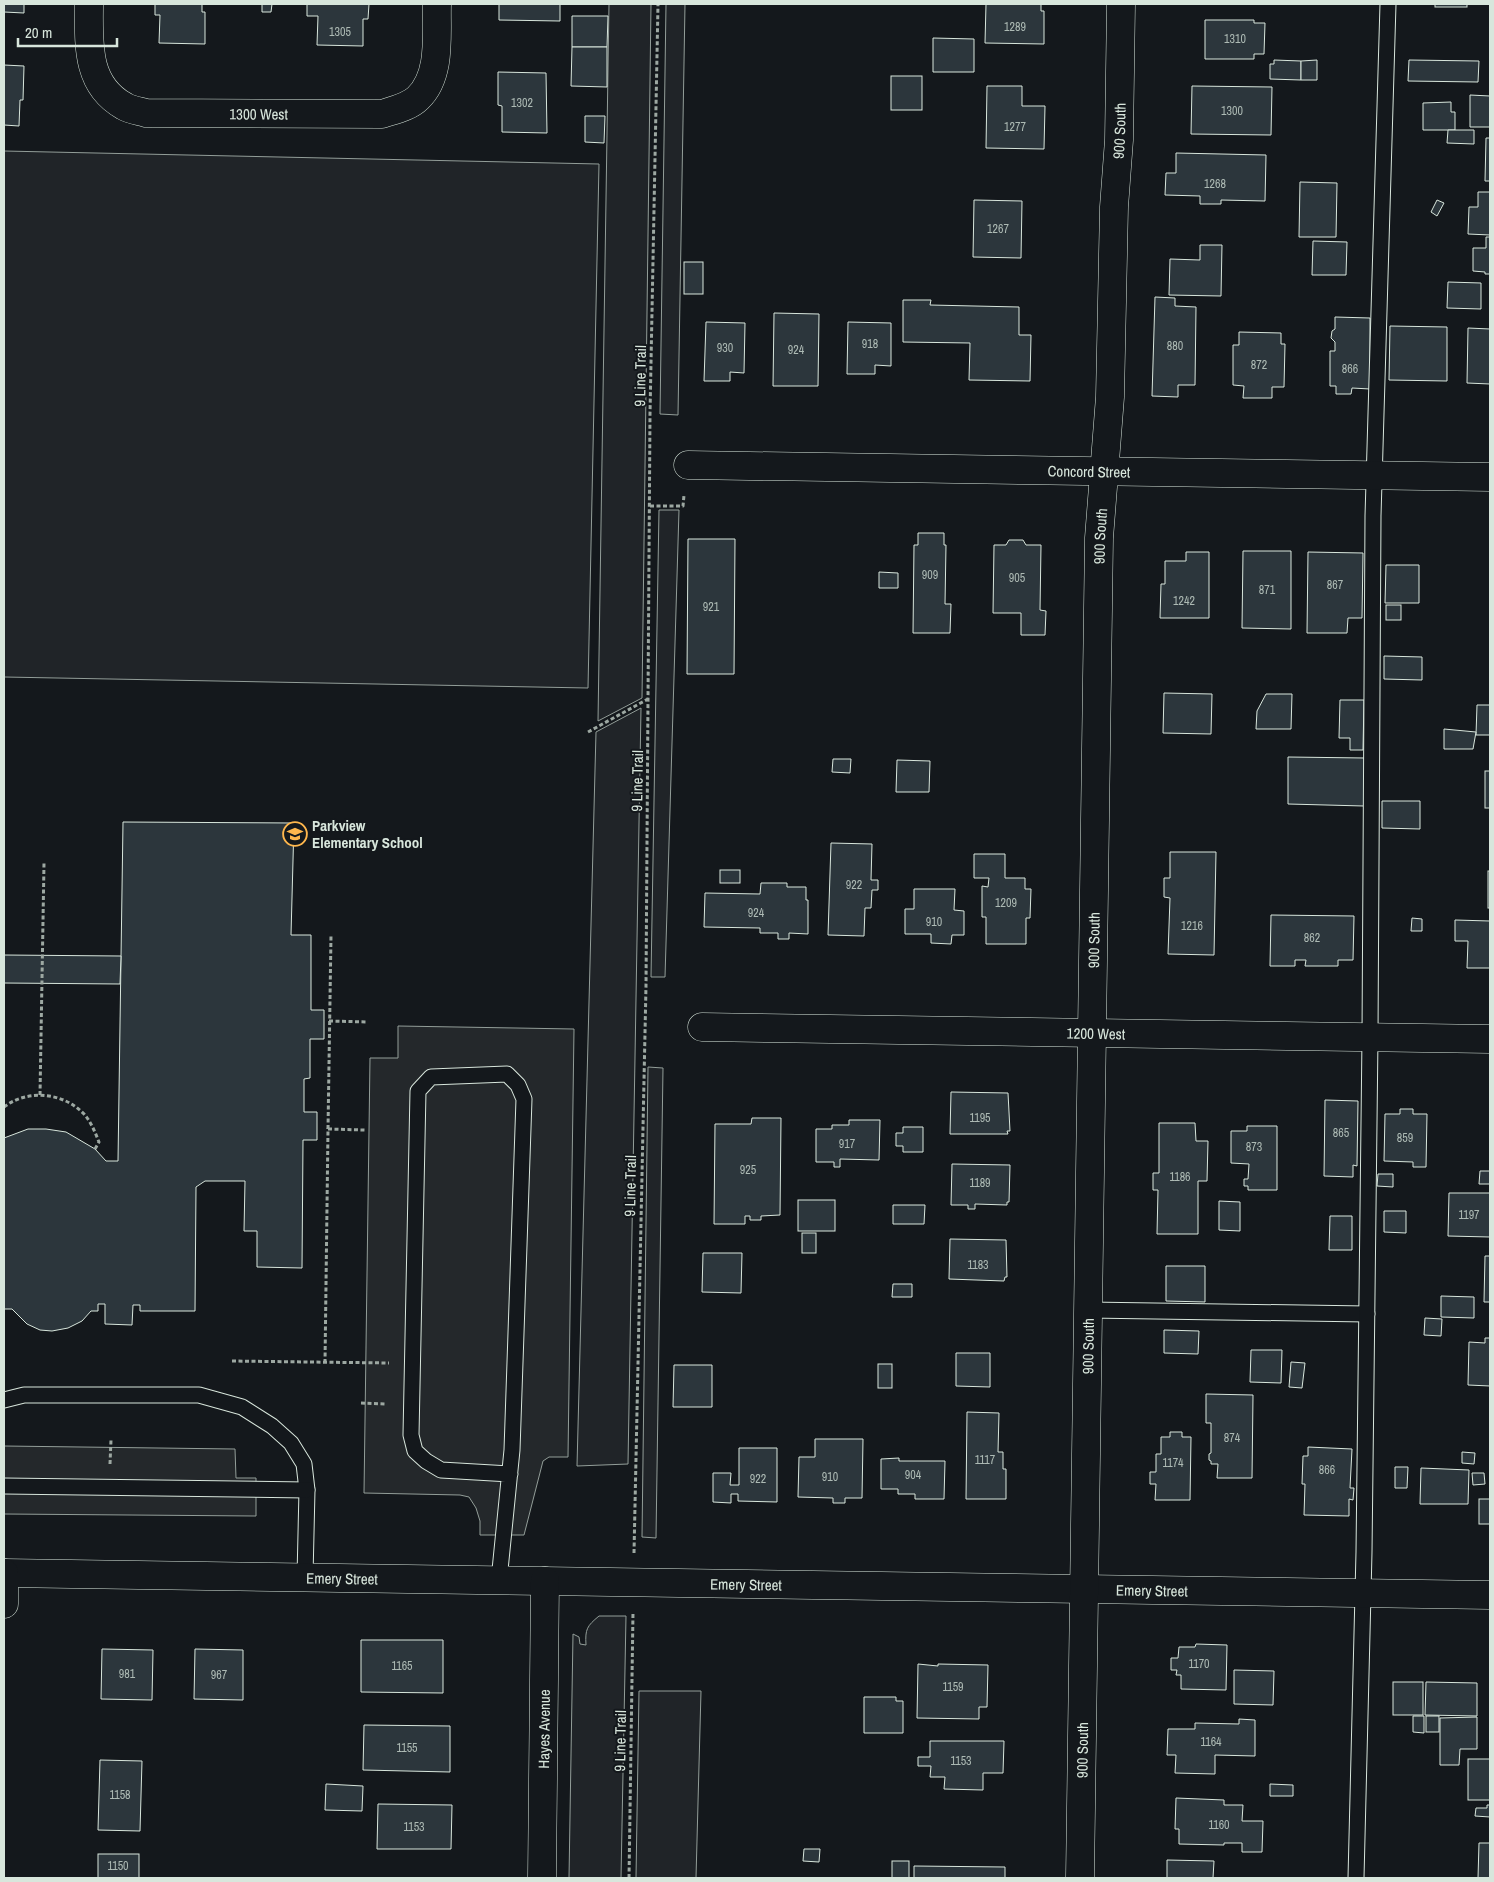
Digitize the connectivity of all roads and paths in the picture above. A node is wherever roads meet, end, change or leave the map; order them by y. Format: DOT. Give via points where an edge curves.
graph roads {
  1 [pos="89,4"];
  2 [pos="437,4"];
  3 [pos="658,4"];
  4 [pos="1121,4"];
  5 [pos="1388,4"];
  6 [pos="688,465"];
  7 [pos="1104,471"];
  8 [pos="1374,475"];
  9 [pos="1490,477"];
  10 [pos="650,506"];
  11 [pos="683,506"];
  12 [pos="649,699"];
  13 [pos="588,732"];
  14 [pos="44,863"];
  15 [pos="331,935"];
  16 [pos="329,1021"];
  17 [pos="367,1022"];
  18 [pos="702,1028"];
  19 [pos="1092,1034"];
  20 [pos="1370,1038"];
  21 [pos="1490,1039"];
  22 [pos="40,1095"];
  23 [pos="4,1107"];
  24 [pos="328,1129"];
  25 [pos="365,1130"];
  26 [pos="95,1149"];
  27 [pos="1088,1310"];
  28 [pos="1367,1314"];
  29 [pos="232,1361"];
  30 [pos="325,1363"];
  31 [pos="361,1363"];
  32 [pos="4,1400"];
  33 [pos="510,1474"];
  34 [pos="4,1486"];
  35 [pos="307,1490"];
  36 [pos="634,1559"];
  37 [pos="4,1573"];
  38 [pos="305,1578"];
  39 [pos="499,1580"];
  40 [pos="545,1581"];
  41 [pos="1084,1589"];
  42 [pos="1363,1593"];
  43 [pos="1490,1595"];
  44 [pos="4,1604"];
  45 [pos="633,1604"];
  46 [pos="542,1878"];
  47 [pos="629,1878"];
  48 [pos="1080,1878"];
  49 [pos="1356,1878"];
  1 -- 2 [label="street, 1300 West" via="89,44 94,70 104,91 124,106 146,113 382,114 417,99 426,88 436,55"];
  3 -- 10 [label="path, 9 Line Trail"];
  4 -- 7 [label="street, 900 South" via="1110,397"];
  5 -- 8 [label="lane"];
  6 -- 7 [label="street, Concord Street"];
  7 -- 8 [label="street, Concord Street"];
  7 -- 19 [label="street, 900 South" via="1099,538"];
  8 -- 9 [label="street, Concord Street"];
  8 -- 20 [label="lane"];
  10 -- 11 [label="path"];
  10 -- 12 [label="path, 9 Line Trail"];
  12 -- 13 [label="path"];
  12 -- 36 [label="path, 9 Line Trail"];
  14 -- 22 [label="path"];
  15 -- 16 [label="path"];
  16 -- 17 [label="path"];
  16 -- 24 [label="path"];
  18 -- 19 [label="street, 1200 West"];
  19 -- 20 [label="street, 1200 West"];
  19 -- 27 [label="street, 900 South"];
  20 -- 21 [label="street, 1200 West"];
  20 -- 28 [label="lane"];
  22 -- 23 [label="path" via="20,1098"];
  22 -- 26 [label="path" via="56,1097 76,1106 92,1125 99,1142"];
  24 -- 25 [label="path"];
  24 -- 30 [label="path"];
  27 -- 28 [label="lane"];
  27 -- 41 [label="street, 900 South"];
  28 -- 42 [label="lane"];
  29 -- 30 [label="path"];
  30 -- 31 [label="path"];
  32 -- 35 [label="lane" via="24,1395 199,1395 242,1407 291,1443 304,1464"];
  33 -- 33 [label="lane" via="524,1099 518,1085 507,1074 431,1077 418,1091 411,1435 415,1451 441,1470"];
  33 -- 39 [label="lane"];
  34 -- 35 [label="lane"];
  35 -- 38 [label="lane"];
  37 -- 38 [label="street, Emery Street"];
  37 -- 44 [label="street"];
  38 -- 39 [label="street, Emery Street"];
  39 -- 40 [label="street, Emery Street"];
  40 -- 41 [label="street, Emery Street"];
  40 -- 46 [label="street, Hayes Avenue"];
  41 -- 42 [label="street, Emery Street"];
  41 -- 48 [label="street, 900 South"];
  42 -- 43 [label="street, Emery Street"];
  42 -- 49 [label="lane"];
  45 -- 47 [label="path, 9 Line Trail"];
}
